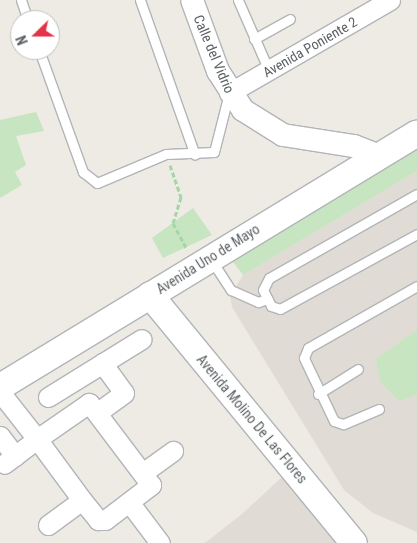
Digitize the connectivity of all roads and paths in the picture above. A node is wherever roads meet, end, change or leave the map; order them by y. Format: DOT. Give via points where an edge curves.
graph roads {
  1 [pos="140,0"];
  2 [pos="192,0"];
  3 [pos="238,0"];
  4 [pos="390,0"];
  5 [pos="290,19"];
  6 [pos="254,40"];
  7 [pos="43,60"];
  8 [pos="269,71"];
  9 [pos="229,93"];
  10 [pos="417,133"];
  11 [pos="166,154"];
  12 [pos="196,155"];
  13 [pos="377,155"];
  14 [pos="417,194"];
  15 [pos="417,234"];
  16 [pos="204,263"];
  17 [pos="417,286"];
  18 [pos="150,295"];
  19 [pos="268,299"];
  20 [pos="142,339"];
  21 [pos="102,363"];
  22 [pos="358,369"];
  23 [pos="0,387"];
  24 [pos="0,392"];
  25 [pos="318,394"];
  26 [pos="48,397"];
  27 [pos="379,409"];
  28 [pos="98,412"];
  29 [pos="0,436"];
  30 [pos="37,439"];
  31 [pos="173,452"];
  32 [pos="144,472"];
  33 [pos="82,500"];
  34 [pos="129,502"];
  35 [pos="48,525"];
  36 [pos="160,543"];
  37 [pos="354,543"];
  1 -- 12 [label="lane"];
  2 -- 9 [label="street, Calle del Vidrio"];
  3 -- 6 [label="lane"];
  4 -- 8 [label="street, Avenida Poniente 2"];
  5 -- 6 [label="lane"];
  6 -- 8 [label="lane"];
  7 -- 11 [label="lane" via="88,179 98,183"];
  8 -- 9 [label="street, Avenida Poniente 2"];
  9 -- 12 [label="lane" via="216,148"];
  9 -- 13 [label="street, Calle del Vidrio" via="268,129 354,146"];
  10 -- 13 [label="main road, Avenida Uno de Mayo"];
  11 -- 12 [label="lane"];
  11 -- 16 [label="path" via="181,198 173,223"];
  13 -- 16 [label="main road, Avenida Uno de Mayo"];
  14 -- 19 [label="lane" via="269,278 263,290"];
  15 -- 19 [label="lane" via="280,309"];
  16 -- 18 [label="main road, Avenida Uno de Mayo"];
  16 -- 19 [label="lane" via="231,290 258,302"];
  17 -- 25 [label="lane" via="308,348 305,367"];
  18 -- 23 [label="main road, Avenida Uno de Mayo"];
  18 -- 37 [label="main road, Avenida Molino De Las Flores"];
  20 -- 21 [label="street"];
  21 -- 26 [label="street"];
  21 -- 28 [label="street" via="124,393"];
  22 -- 25 [label="lane"];
  24 -- 30 [label="street"];
  25 -- 27 [label="lane" via="329,417 343,424"];
  28 -- 30 [label="street" via="86,404"];
  28 -- 32 [label="street"];
  29 -- 30 [label="street" via="10,460"];
  30 -- 33 [label="street"];
  31 -- 32 [label="street"];
  32 -- 34 [label="street" via="151,485"];
  33 -- 34 [label="street" via="100,521"];
  33 -- 35 [label="street"];
  34 -- 36 [label="street"];
}
